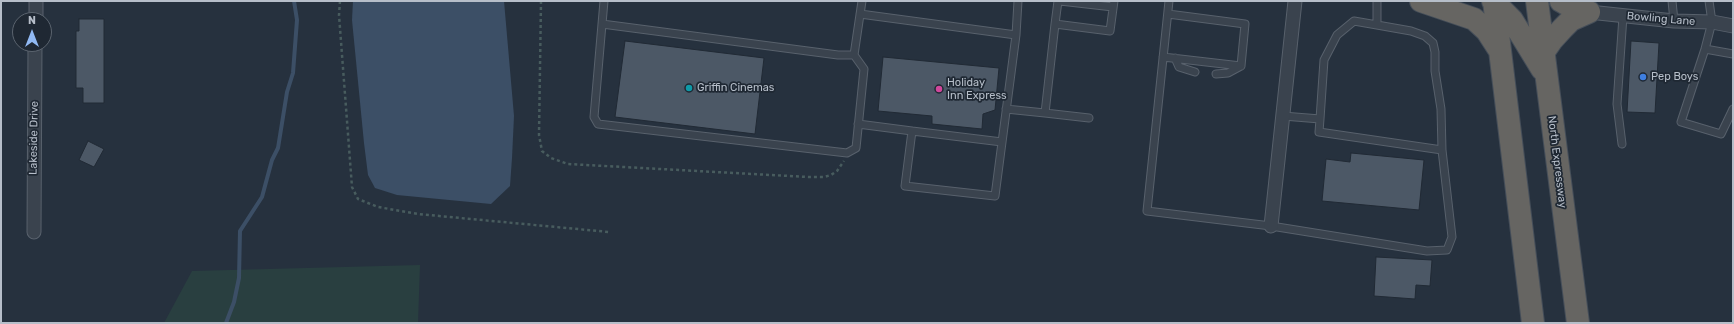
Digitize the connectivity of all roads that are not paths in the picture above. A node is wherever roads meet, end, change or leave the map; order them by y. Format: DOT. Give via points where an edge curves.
graph roads {
  1 [pos="36,1"];
  2 [pos="604,1"];
  3 [pos="862,1"];
  4 [pos="1018,1"];
  5 [pos="1059,1"];
  6 [pos="1169,1"];
  7 [pos="1295,1"];
  8 [pos="1378,1"];
  9 [pos="1421,1"];
  10 [pos="1494,1"];
  11 [pos="1537,1"];
  12 [pos="1561,1"];
  13 [pos="1672,1"];
  14 [pos="1709,1"];
  15 [pos="1113,4"];
  16 [pos="36,12"];
  17 [pos="1589,12"];
  18 [pos="860,14"];
  19 [pos="1168,14"];
  20 [pos="1624,16"];
  21 [pos="1674,21"];
  22 [pos="1712,22"];
  23 [pos="602,24"];
  24 [pos="1055,24"];
  25 [pos="1377,25"];
  26 [pos="1733,26"];
  27 [pos="1016,35"];
  28 [pos="1705,49"];
  29 [pos="1500,51"];
  30 [pos="35,52"];
  31 [pos="1543,53"];
  32 [pos="1733,54"];
  33 [pos="854,55"];
  34 [pos="1163,57"];
  35 [pos="1175,58"];
  36 [pos="1240,66"];
  37 [pos="1195,72"];
  38 [pos="1216,74"];
  39 [pos="1546,77"];
  40 [pos="1006,109"];
  41 [pos="1733,109"];
  42 [pos="1045,113"];
  43 [pos="1283,116"];
  44 [pos="1089,118"];
  45 [pos="1320,119"];
  46 [pos="858,124"];
  47 [pos="912,131"];
  48 [pos="1002,142"];
  49 [pos="1622,144"];
  50 [pos="1442,150"];
  51 [pos="1271,226"];
  52 [pos="34,232"];
  53 [pos="1532,318"];
  54 [pos="1577,320"];
  1 -- 16 [label="street"];
  2 -- 23 [label="lane"];
  3 -- 18 [label="lane"];
  4 -- 27 [label="lane"];
  5 -- 15 [label="lane"];
  5 -- 24 [label="lane"];
  6 -- 19 [label="lane"];
  7 -- 43 [label="street"];
  8 -- 25 [label="lane"];
  9 -- 29 [label="highway" via="1474,19 1488,31"];
  10 -- 29 [label="highway"];
  10 -- 39 [label="highway" via="1512,20"];
  11 -- 31 [label="highway, North Expressway"];
  12 -- 17 [label="highway"];
  13 -- 21 [label="lane"];
  14 -- 22 [label="lane"];
  15 -- 24 [label="lane" via="1110,31"];
  17 -- 20 [label="street, Bowling Lane"];
  17 -- 31 [label="highway" via="1571,20 1562,28"];
  18 -- 27 [label="lane"];
  18 -- 33 [label="lane"];
  19 -- 34 [label="lane"];
  19 -- 36 [label="lane" via="1245,24"];
  20 -- 21 [label="street, Bowling Lane"];
  20 -- 49 [label="lane" via="1617,104"];
  21 -- 22 [label="street, Bowling Lane"];
  22 -- 26 [label="street, Bowling Lane"];
  22 -- 28 [label="lane"];
  23 -- 33 [label="lane"];
  23 -- 46 [label="lane" via="594,117 598,124 847,154 856,148"];
  24 -- 42 [label="lane"];
  25 -- 45 [label="lane" via="1354,21 1337,35 1324,60"];
  25 -- 50 [label="lane" via="1425,36 1433,43 1441,109"];
  27 -- 40 [label="lane"];
  28 -- 32 [label="lane"];
  28 -- 41 [label="lane" via="1681,122 1721,134"];
  29 -- 53 [label="highway"];
  30 -- 52 [label="street, Lakeside Drive"];
  31 -- 39 [label="highway, North Expressway"];
  33 -- 46 [label="lane" via="864,69"];
  34 -- 35 [label="lane"];
  34 -- 51 [label="lane" via="1147,212"];
  35 -- 36 [label="lane"];
  35 -- 37 [label="lane" via="1179,67"];
  36 -- 38 [label="lane" via="1228,73"];
  39 -- 54 [label="highway, North Expressway"];
  40 -- 42 [label="lane"];
  40 -- 48 [label="lane"];
  42 -- 44 [label="lane"];
  43 -- 45 [label="lane"];
  43 -- 51 [label="street"];
  45 -- 50 [label="lane" via="1319,132"];
  46 -- 47 [label="lane"];
  47 -- 48 [label="lane"];
  47 -- 48 [label="lane" via="905,186 995,196"];
  50 -- 51 [label="lane" via="1452,237 1447,250 1427,251"];
}
